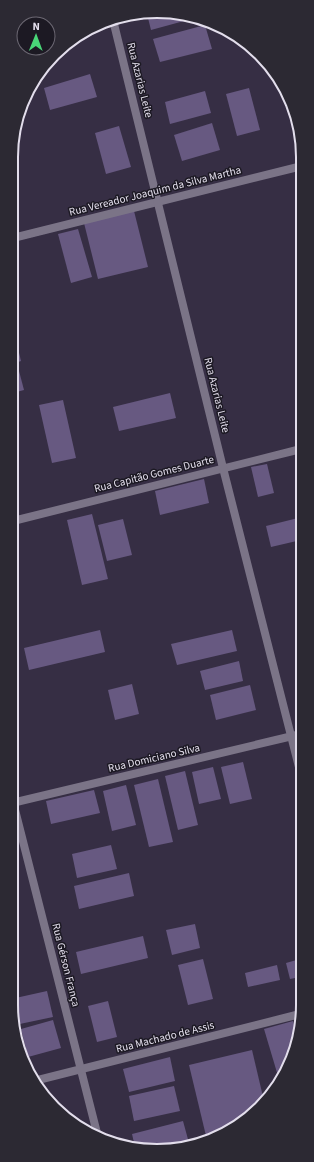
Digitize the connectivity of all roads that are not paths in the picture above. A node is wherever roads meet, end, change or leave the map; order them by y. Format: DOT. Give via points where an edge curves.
graph roads {
  1 [pos="114,25"];
  2 [pos="296,168"];
  3 [pos="159,202"];
  4 [pos="18,237"];
  5 [pos="296,450"];
  6 [pos="223,468"];
  7 [pos="18,519"];
  8 [pos="296,736"];
  9 [pos="291,737"];
  10 [pos="296,756"];
  11 [pos="18,800"];
  12 [pos="18,824"];
  13 [pos="295,1015"];
  14 [pos="81,1069"];
  15 [pos="39,1079"];
  16 [pos="96,1130"];
  1 -- 3 [label="street, Rua Azarias Leite"];
  2 -- 3 [label="street, Rua Vereador Joaquim da Silva Martha"];
  3 -- 4 [label="street, Rua Vereador Joaquim da Silva Martha"];
  3 -- 6 [label="street, Rua Azarias Leite"];
  5 -- 6 [label="street, Rua Capitão Gomes Duarte"];
  6 -- 7 [label="street, Rua Capitão Gomes Duarte"];
  6 -- 9 [label="street, Rua Azarias Leite"];
  8 -- 9 [label="street, Rua Domiciano Silva"];
  9 -- 10 [label="street, Rua Azarias Leite"];
  9 -- 11 [label="street, Rua Domiciano Silva"];
  12 -- 14 [label="street, Rua Gérson França"];
  13 -- 14 [label="street, Rua Machado de Assis"];
  14 -- 15 [label="street, Rua Machado de Assis"];
  14 -- 16 [label="street, Rua Gérson França"];
}
